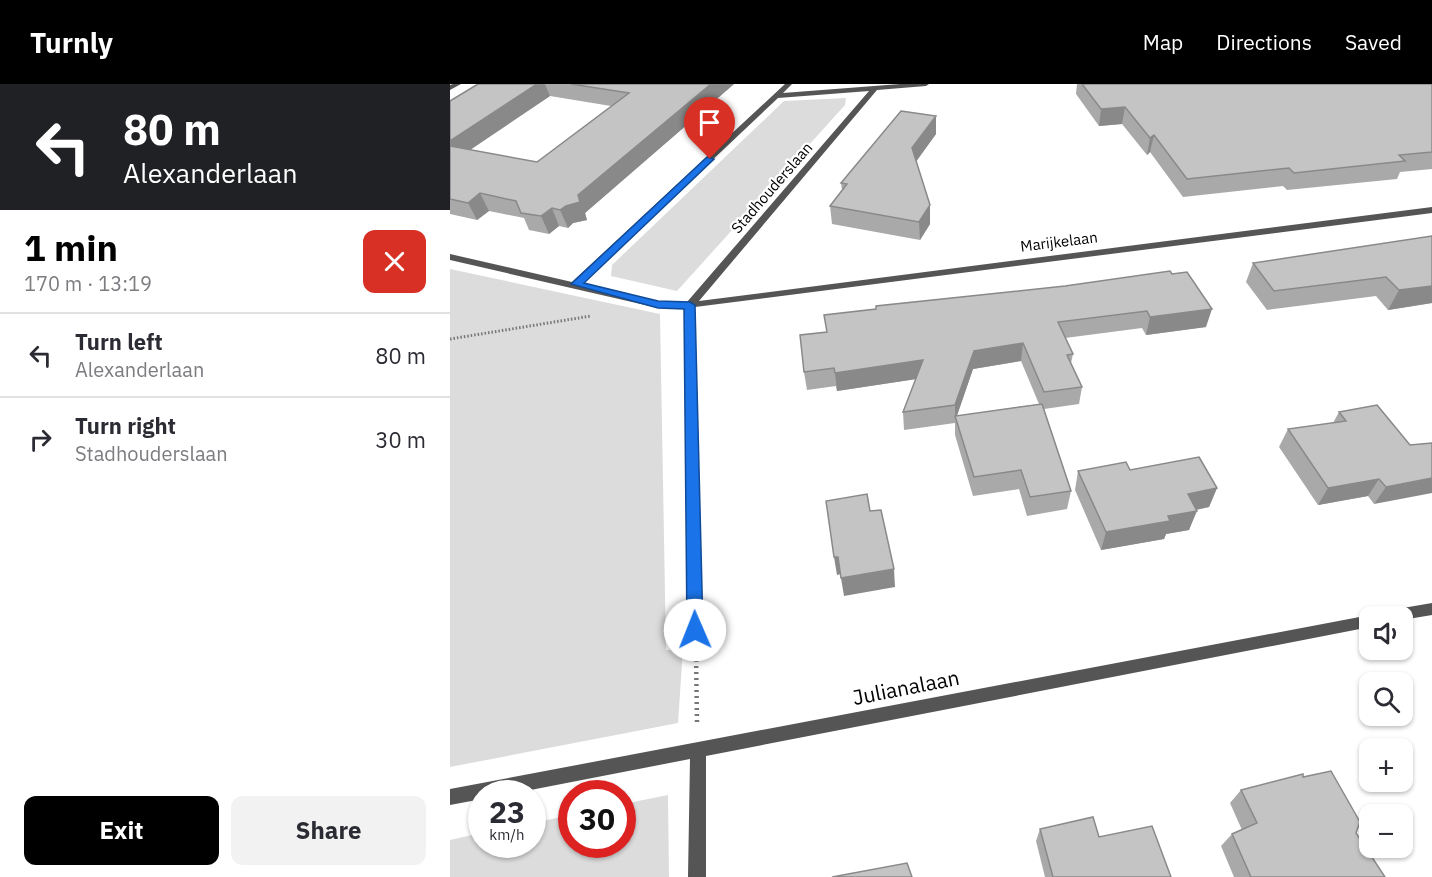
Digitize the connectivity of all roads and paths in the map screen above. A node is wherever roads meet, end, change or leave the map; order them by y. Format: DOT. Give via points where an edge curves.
graph roads {
  1 [pos="458,84"];
  2 [pos="789,84"];
  3 [pos="926,84"];
  4 [pos="450,88"];
  5 [pos="875,88"];
  6 [pos="777,96"];
  7 [pos="1432,210"];
  8 [pos="450,257"];
  9 [pos="576,284"];
  10 [pos="690,305"];
  11 [pos="600,314"];
  12 [pos="450,339"];
  13 [pos="1432,609"];
  14 [pos="1413,612"];
  15 [pos="1359,623"];
  16 [pos="695,630"];
  17 [pos="698,749"];
  18 [pos="450,797"];
  19 [pos="697,877"];
  1 -- 4 [label="street"];
  2 -- 6 [label="street"];
  3 -- 5 [label="street"];
  5 -- 6 [label="street"];
  5 -- 10 [label="street, Stadhouderslaan"];
  6 -- 9 [label="street"];
  7 -- 10 [label="street, Marijkelaan"];
  8 -- 9 [label="street, Marijkelaan"];
  9 -- 10 [label="street, Marijkelaan" via="658,305"];
  10 -- 16 [label="street"];
  11 -- 12 [label="path"];
  13 -- 14 [label="street"];
  15 -- 17 [label="street, Julianalaan"];
  16 -- 17 [label="path"];
  17 -- 18 [label="street, Julianalaan"];
  17 -- 19 [label="street"];
}
